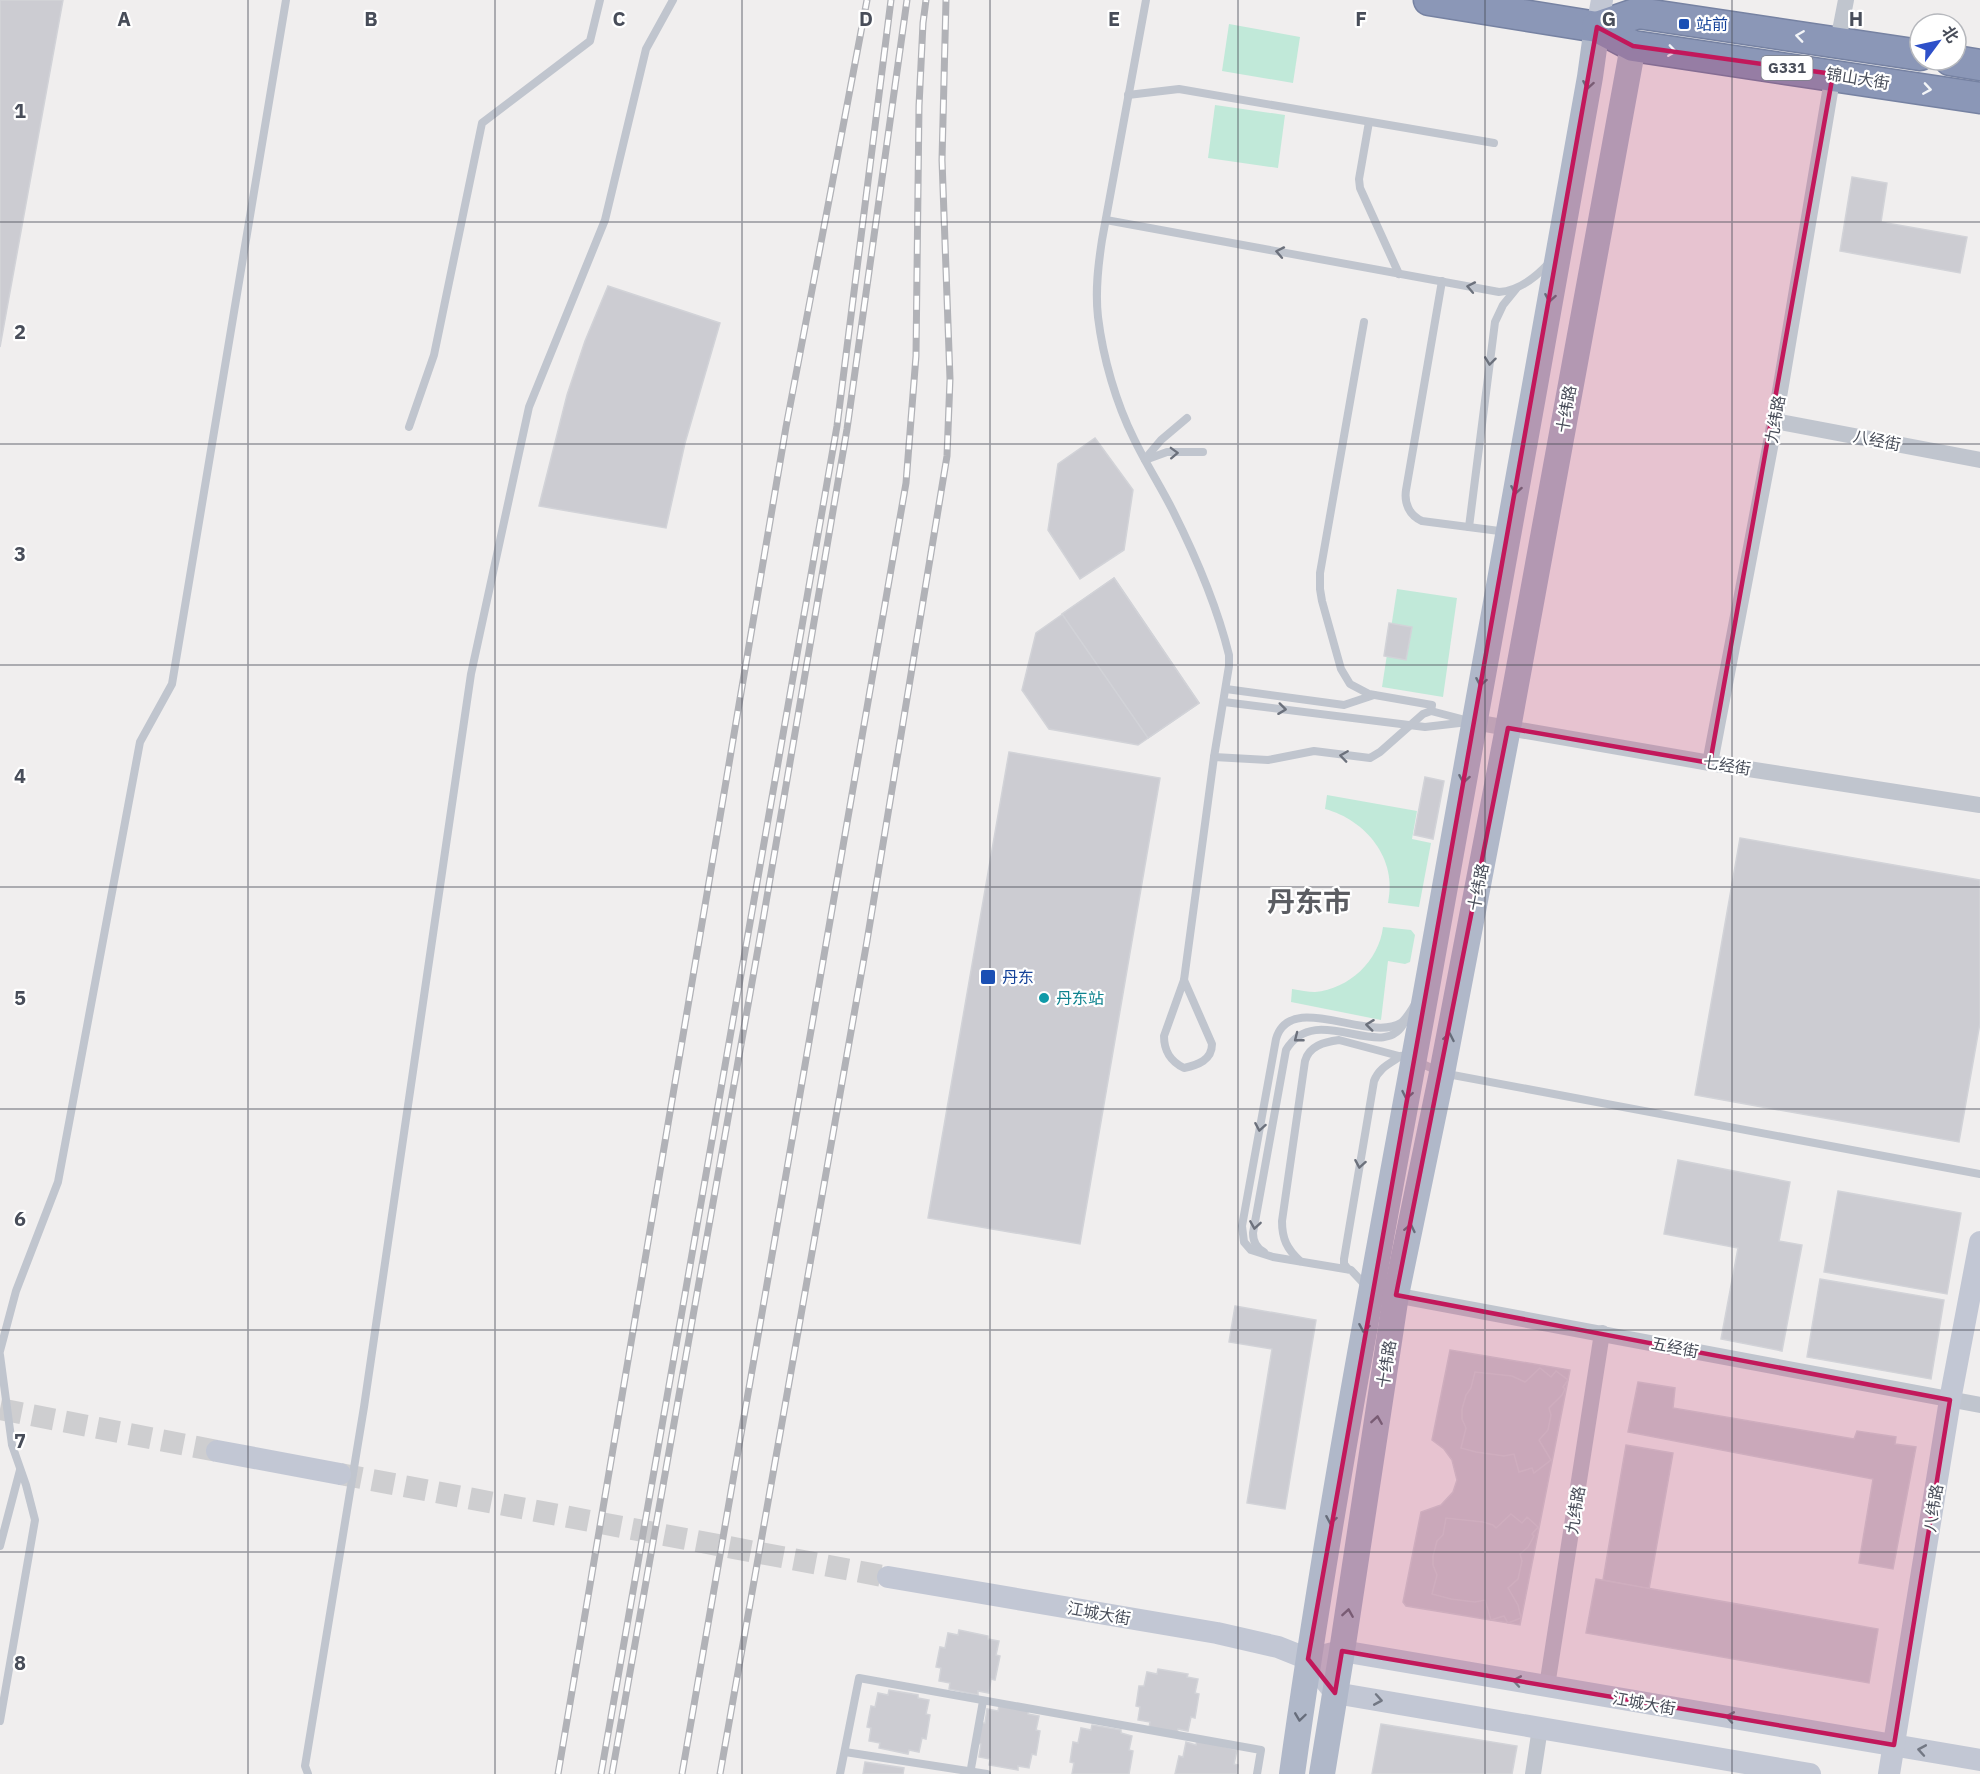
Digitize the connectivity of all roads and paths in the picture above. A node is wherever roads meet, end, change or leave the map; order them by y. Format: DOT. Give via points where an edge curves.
graph roads {
  1 [pos="286,0"];
  2 [pos="600,0"];
  3 [pos="673,0"];
  4 [pos="1146,0"];
  5 [pos="1429,0"];
  6 [pos="1846,0"];
  7 [pos="1639,6"];
  8 [pos="1599,14"];
  9 [pos="1838,41"];
  10 [pos="1633,46"];
  11 [pos="1908,53"];
  12 [pos="1833,74"];
  13 [pos="1128,95"];
  14 [pos="1980,98"];
  15 [pos="1369,122"];
  16 [pos="1494,143"];
  17 [pos="1106,220"];
  18 [pos="1558,254"];
  19 [pos="1399,274"];
  20 [pos="1442,281"];
  21 [pos="1516,289"];
  22 [pos="1364,322"];
  23 [pos="1187,418"];
  24 [pos="1775,421"];
  25 [pos="409,427"];
  26 [pos="1203,452"];
  27 [pos="1145,460"];
  28 [pos="1980,460"];
  29 [pos="1469,527"];
  30 [pos="1509,532"];
  31 [pos="1226,689"];
  32 [pos="1374,695"];
  33 [pos="1224,702"];
  34 [pos="1431,711"];
  35 [pos="1474,722"];
  36 [pos="1412,725"];
  37 [pos="1508,728"];
  38 [pos="1214,757"];
  39 [pos="1710,763"];
  40 [pos="1980,805"];
  41 [pos="1184,980"];
  42 [pos="1428,983"];
  43 [pos="1407,1018"];
  44 [pos="1407,1058"];
  45 [pos="1442,1073"];
  46 [pos="1980,1174"];
  47 [pos="1980,1242"];
  48 [pos="1273,1257"];
  49 [pos="1300,1261"];
  50 [pos="1348,1269"];
  51 [pos="1370,1290"];
  52 [pos="1396,1295"];
  53 [pos="1602,1333"];
  54 [pos="0,1350"];
  55 [pos="0,1355"];
  56 [pos="1950,1400"];
  57 [pos="1980,1405"];
  58 [pos="217,1451"];
  59 [pos="20,1469"];
  60 [pos="340,1474"];
  61 [pos="0,1546"];
  62 [pos="888,1578"];
  63 [pos="1342,1652"];
  64 [pos="1308,1659"];
  65 [pos="1547,1686"];
  66 [pos="1335,1693"];
  67 [pos="983,1701"];
  68 [pos="0,1721"];
  69 [pos="1540,1728"];
  70 [pos="1894,1745"];
  71 [pos="845,1752"];
  72 [pos="1980,1760"];
  73 [pos="970,1773"];
  74 [pos="308,1774"];
  75 [pos="840,1774"];
  76 [pos="987,1774"];
  77 [pos="1257,1774"];
  78 [pos="1292,1774"];
  79 [pos="1322,1774"];
  80 [pos="1533,1774"];
  81 [pos="1810,1774"];
  82 [pos="1889,1774"];
  1 -- 54 [label="lane" via="172,684 140,742 58,1182 16,1291"];
  2 -- 25 [label="lane" via="590,41 482,123 434,355"];
  3 -- 74 [label="lane" via="646,49 605,220 529,407 471,674 364,1407 305,1766"];
  4 -- 13 [label="lane"];
  5 -- 8 [label="highway, 锦山大街 / G331"];
  6 -- 9 [label="street"];
  7 -- 8 [label="highway, 锦山大街 / G331"];
  9 -- 7 [label="highway, 锦山大街 / G331, one-way"];
  7 -- 10 [label="main road, 十纬路"];
  8 -- 10 [label="highway, 锦山大街 / G331"];
  8 -- 18 [label="main road, 十纬路, one-way"];
  9 -- 11 [label="highway, 锦山大街 / G331"];
  10 -- 12 [label="highway, 锦山大街 / G331, one-way"];
  10 -- 37 [label="main road, 十纬路"];
  12 -- 14 [label="highway, 锦山大街 / G331, one-way"];
  12 -- 24 [label="street, 九纬路"];
  13 -- 15 [label="lane" via="1179,89"];
  13 -- 17 [label="lane"];
  15 -- 16 [label="lane"];
  15 -- 19 [label="lane" via="1360,188"];
  19 -- 17 [label="lane, one-way"];
  17 -- 27 [label="lane" via="1097,274 1100,333 1119,403"];
  18 -- 21 [label="lane"];
  18 -- 30 [label="main road, 十纬路, one-way"];
  19 -- 20 [label="lane"];
  21 -- 20 [label="lane, one-way" via="1499,292"];
  20 -- 29 [label="lane" via="1405,496 1410,512 1418,520"];
  21 -- 29 [label="lane, one-way" via="1495,322"];
  22 -- 32 [label="lane" via="1320,589 1344,676 1352,686"];
  23 -- 27 [label="lane"];
  24 -- 28 [label="street, 八经街"];
  24 -- 39 [label="street, 九纬路"];
  27 -- 26 [label="lane, one-way" via="1167,452"];
  27 -- 31 [label="lane" via="1200,568 1229,655"];
  29 -- 30 [label="lane"];
  30 -- 35 [label="main road, 十纬路, one-way"];
  31 -- 32 [label="lane" via="1344,705"];
  31 -- 33 [label="lane"];
  32 -- 34 [label="lane" via="1432,705"];
  33 -- 36 [label="lane, one-way"];
  33 -- 38 [label="lane"];
  34 -- 35 [label="lane"];
  34 -- 36 [label="lane"];
  35 -- 36 [label="lane"];
  35 -- 37 [label="street, 七经街"];
  35 -- 42 [label="main road, 十纬路, one-way"];
  36 -- 38 [label="lane, one-way" via="1370,758 1314,751 1268,760"];
  37 -- 39 [label="street, 七经街"];
  45 -- 37 [label="main road, 十纬路, one-way"];
  38 -- 41 [label="lane"];
  39 -- 40 [label="street, 七经街"];
  41 -- 41 [label="lane" via="1164,1036 1170,1058 1184,1068 1207,1059 1212,1048"];
  42 -- 43 [label="lane"];
  42 -- 44 [label="main road, 十纬路"];
  43 -- 48 [label="lane, one-way" via="1399,1031 1387,1037 1319,1029 1298,1036 1286,1050 1253,1233 1257,1248"];
  43 -- 48 [label="lane, one-way" via="1386,1027 1307,1017 1288,1022 1278,1033 1242,1232 1248,1248"];
  44 -- 45 [label="lane"];
  44 -- 49 [label="lane" via="1339,1040 1316,1046 1306,1056 1282,1221 1287,1248"];
  44 -- 50 [label="lane, one-way" via="1383,1067 1374,1081 1344,1259"];
  44 -- 51 [label="main road, 十纬路, one-way"];
  45 -- 46 [label="lane"];
  52 -- 45 [label="main road, 十纬路, one-way"];
  47 -- 56 [label="main road, 八纬路"];
  48 -- 49 [label="lane"];
  49 -- 50 [label="lane"];
  50 -- 51 [label="lane"];
  51 -- 52 [label="street, 五经街"];
  51 -- 64 [label="main road, 十纬路, one-way"];
  52 -- 53 [label="street, 五经街"];
  63 -- 52 [label="main road, 十纬路, one-way"];
  53 -- 56 [label="street, 五经街"];
  53 -- 65 [label="street, 九纬路"];
  55 -- 59 [label="lane" via="12,1445"];
  56 -- 57 [label="street, 五经街"];
  56 -- 70 [label="main road, 八纬路"];
  58 -- 60 [label="main road"];
  59 -- 61 [label="lane"];
  59 -- 68 [label="lane" via="34,1520"];
  62 -- 64 [label="main road, 江城大街" via="1217,1633 1278,1647"];
  63 -- 64 [label="main road, 江城大街"];
  65 -- 63 [label="main road, 江城大街, one-way"];
  63 -- 66 [label="main road, 十纬路"];
  64 -- 66 [label="main road, 江城大街"];
  64 -- 78 [label="main road, 十纬路, one-way"];
  70 -- 65 [label="main road, 江城大街, one-way"];
  66 -- 69 [label="main road, one-way"];
  66 -- 79 [label="main road, 十纬路"];
  67 -- 71 [label="lane" via="859,1678"];
  67 -- 73 [label="lane"];
  67 -- 77 [label="lane" via="1261,1750"];
  69 -- 80 [label="street"];
  69 -- 81 [label="main road"];
  72 -- 70 [label="main road, 江城大街, one-way"];
  70 -- 82 [label="main road, 八纬路"];
  71 -- 73 [label="lane"];
  71 -- 75 [label="lane"];
  73 -- 76 [label="lane"];
}
